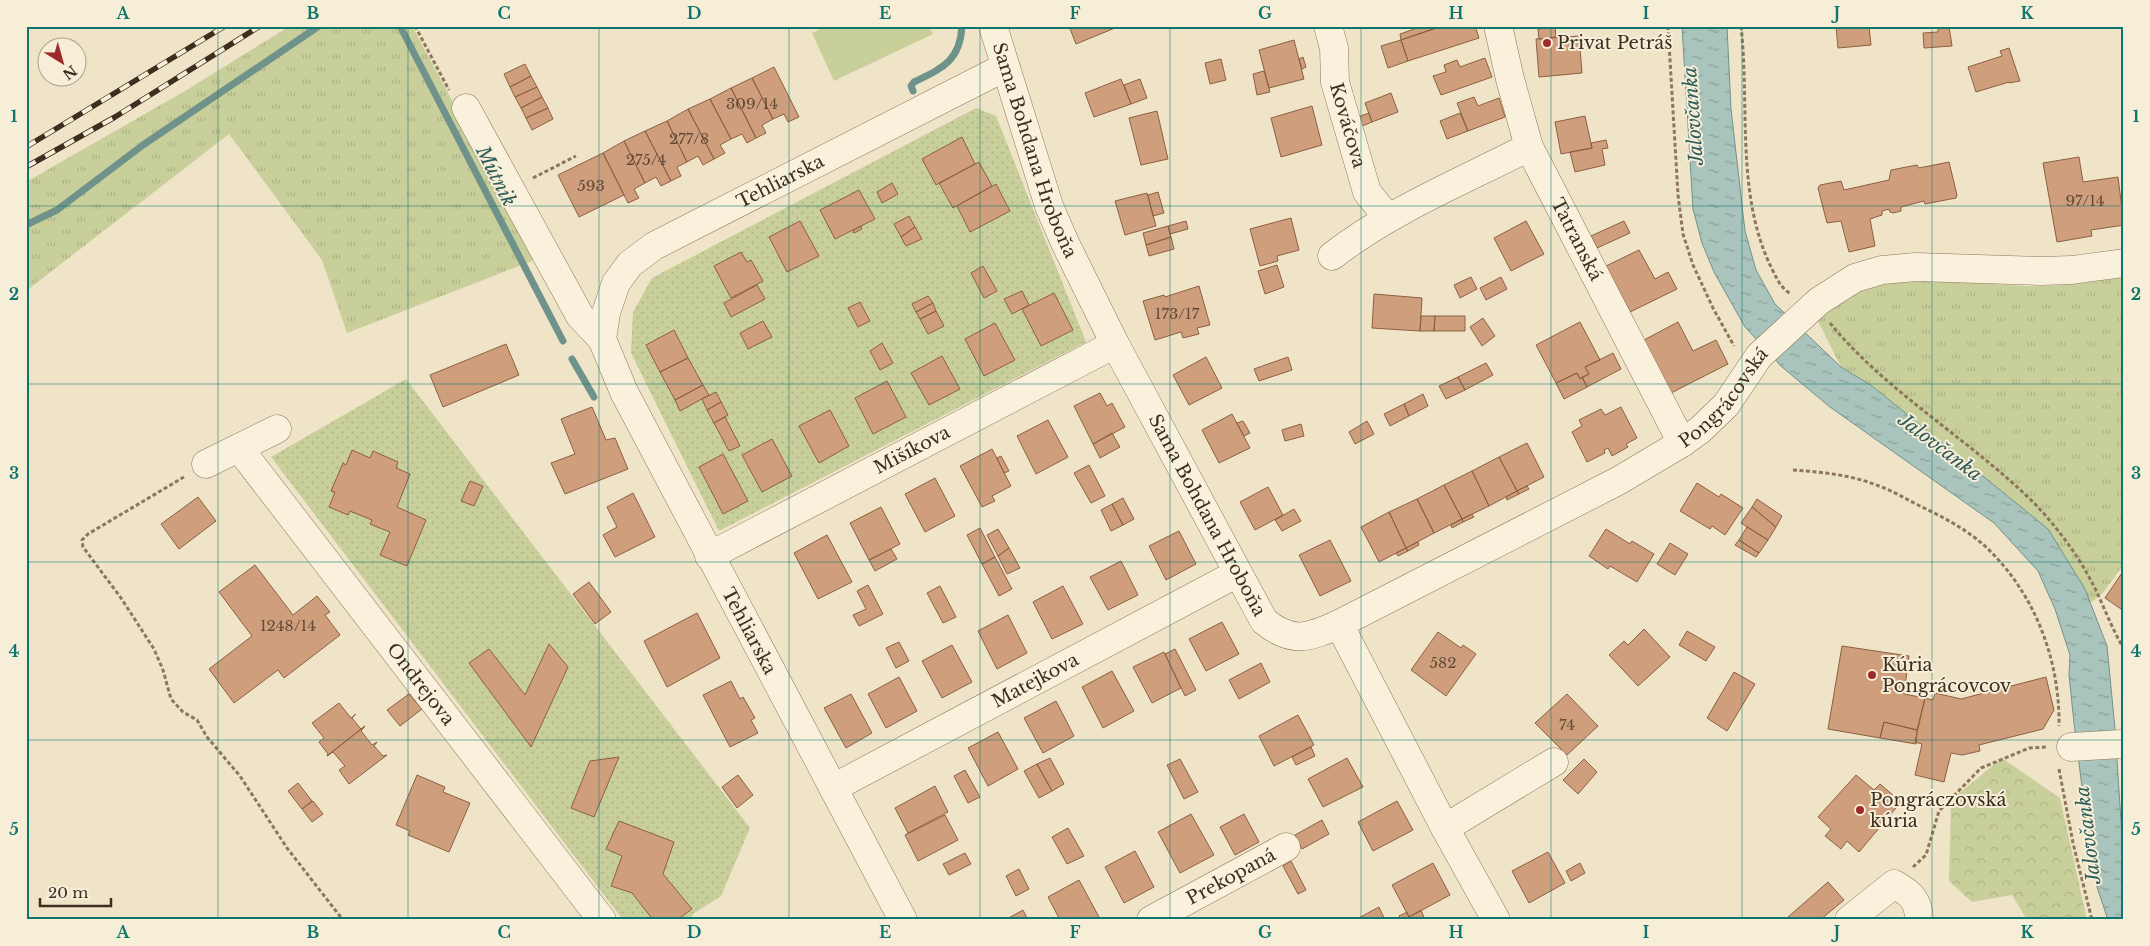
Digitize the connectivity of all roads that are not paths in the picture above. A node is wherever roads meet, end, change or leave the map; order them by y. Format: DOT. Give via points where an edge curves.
graph roads {
  1 [pos="993,26"];
  2 [pos="1328,26"];
  3 [pos="1498,26"];
  4 [pos="1005,67"];
  5 [pos="466,108"];
  6 [pos="1529,147"];
  7 [pos="1388,218"];
  8 [pos="1332,256"];
  9 [pos="2124,263"];
  10 [pos="602,339"];
  11 [pos="1114,344"];
  12 [pos="277,429"];
  13 [pos="1682,443"];
  14 [pos="239,448"];
  15 [pos="206,464"];
  16 [pos="709,556"];
  17 [pos="1238,573"];
  18 [pos="1339,624"];
  19 [pos="2122,744"];
  20 [pos="2064,747"];
  21 [pos="1554,762"];
  22 [pos="833,788"];
  23 [pos="1445,828"];
  24 [pos="1286,847"];
  25 [pos="602,920"];
  26 [pos="903,920"];
  27 [pos="1151,920"];
  28 [pos="1496,920"];
  29 [pos="1849,920"];
  30 [pos="1919,920"];
  1 -- 4 [label="street, Sama Bohdana Hroboňa"];
  2 -- 7 [label="street, Kováčova" via="1334,48 1335,82 1367,192"];
  3 -- 6 [label="street, Tatranská"];
  4 -- 10 [label="street, Tehliarska" via="654,246 630,264 616,283"];
  4 -- 11 [label="street, Sama Bohdana Hroboňa" via="1056,223"];
  5 -- 10 [label="street, Tehliarska" via="580,316"];
  6 -- 7 [label="street"];
  6 -- 13 [label="street, Tatranská"];
  7 -- 8 [label="street"];
  9 -- 13 [label="street, Pongrácovská" via="2040,271 1916,267 1882,270 1855,278 1748,352 1726,405"];
  10 -- 16 [label="street, Tehliarska" via="624,392"];
  11 -- 16 [label="street, Mišíkova"];
  11 -- 17 [label="street, Sama Bohdana Hroboňa"];
  12 -- 14 [label="street"];
  13 -- 18 [label="street, Pongrácovská" via="1618,481"];
  14 -- 15 [label="street"];
  14 -- 25 [label="street, Ondrejova"];
  16 -- 22 [label="street, Tehliarska"];
  17 -- 18 [label="street, Sama Bohdana Hroboňa" via="1264,622 1280,633 1301,637"];
  17 -- 22 [label="street, Matejkova"];
  18 -- 23 [label="street"];
  19 -- 20 [label="street"];
  21 -- 23 [label="street"];
  22 -- 26 [label="street, Tehliarska"];
  23 -- 28 [label="street"];
  24 -- 27 [label="street, Prekopaná"];
  29 -- 30 [label="street" via="1894,884 1914,897"];
}
